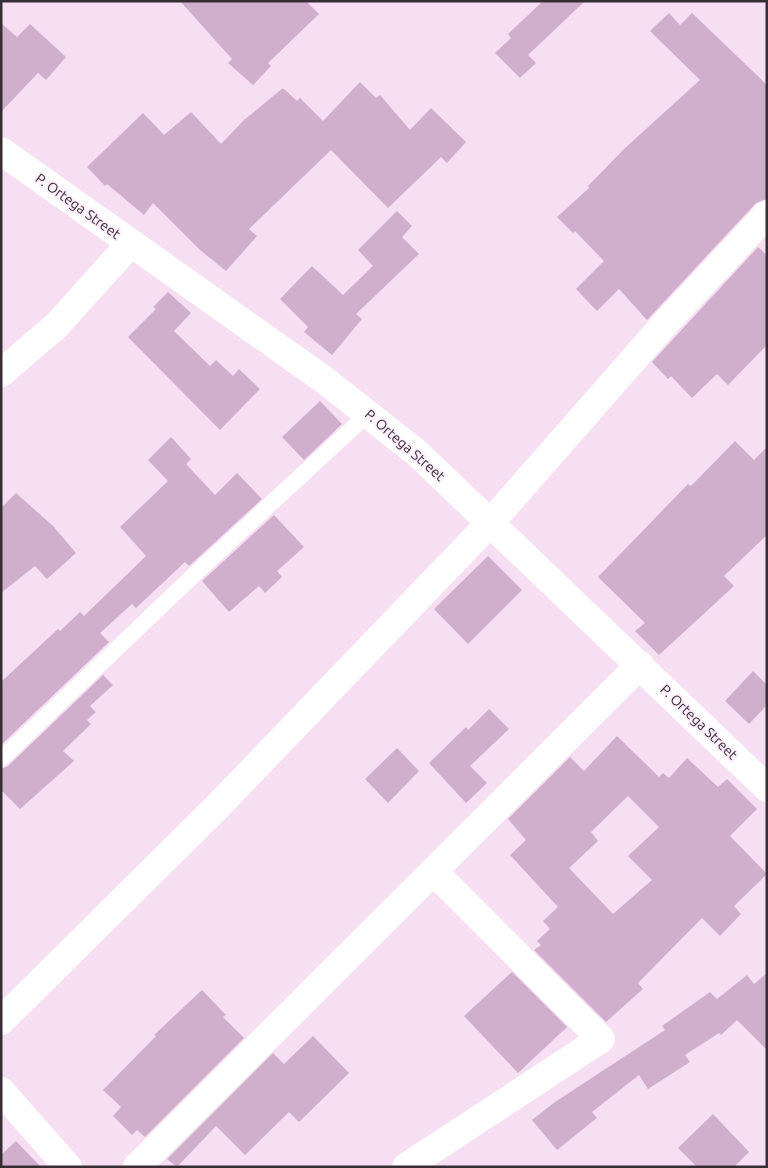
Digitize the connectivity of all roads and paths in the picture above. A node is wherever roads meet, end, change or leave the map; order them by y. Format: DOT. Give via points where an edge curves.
graph roads {
  1 [pos="1,151"];
  2 [pos="767,214"];
  3 [pos="130,244"];
  4 [pos="1,373"];
  5 [pos="369,413"];
  6 [pos="491,522"];
  7 [pos="640,665"];
  8 [pos="1,759"];
  9 [pos="767,788"];
  10 [pos="434,872"];
  11 [pos="1,1021"];
  12 [pos="1,1091"];
  13 [pos="68,1167"];
  14 [pos="137,1167"];
  15 [pos="406,1167"];
  1 -- 3 [label="street, P. Ortega Street"];
  2 -- 6 [label="street" via="662,327"];
  3 -- 4 [label="street" via="57,325"];
  3 -- 5 [label="street, P. Ortega Street"];
  5 -- 6 [label="street, P. Ortega Street"];
  5 -- 8 [label="lane"];
  6 -- 7 [label="street, P. Ortega Street"];
  6 -- 11 [label="street" via="217,807"];
  7 -- 9 [label="street, P. Ortega Street"];
  7 -- 10 [label="street"];
  10 -- 14 [label="street"];
  10 -- 15 [label="street" via="601,1039"];
  12 -- 13 [label="street"];
}
